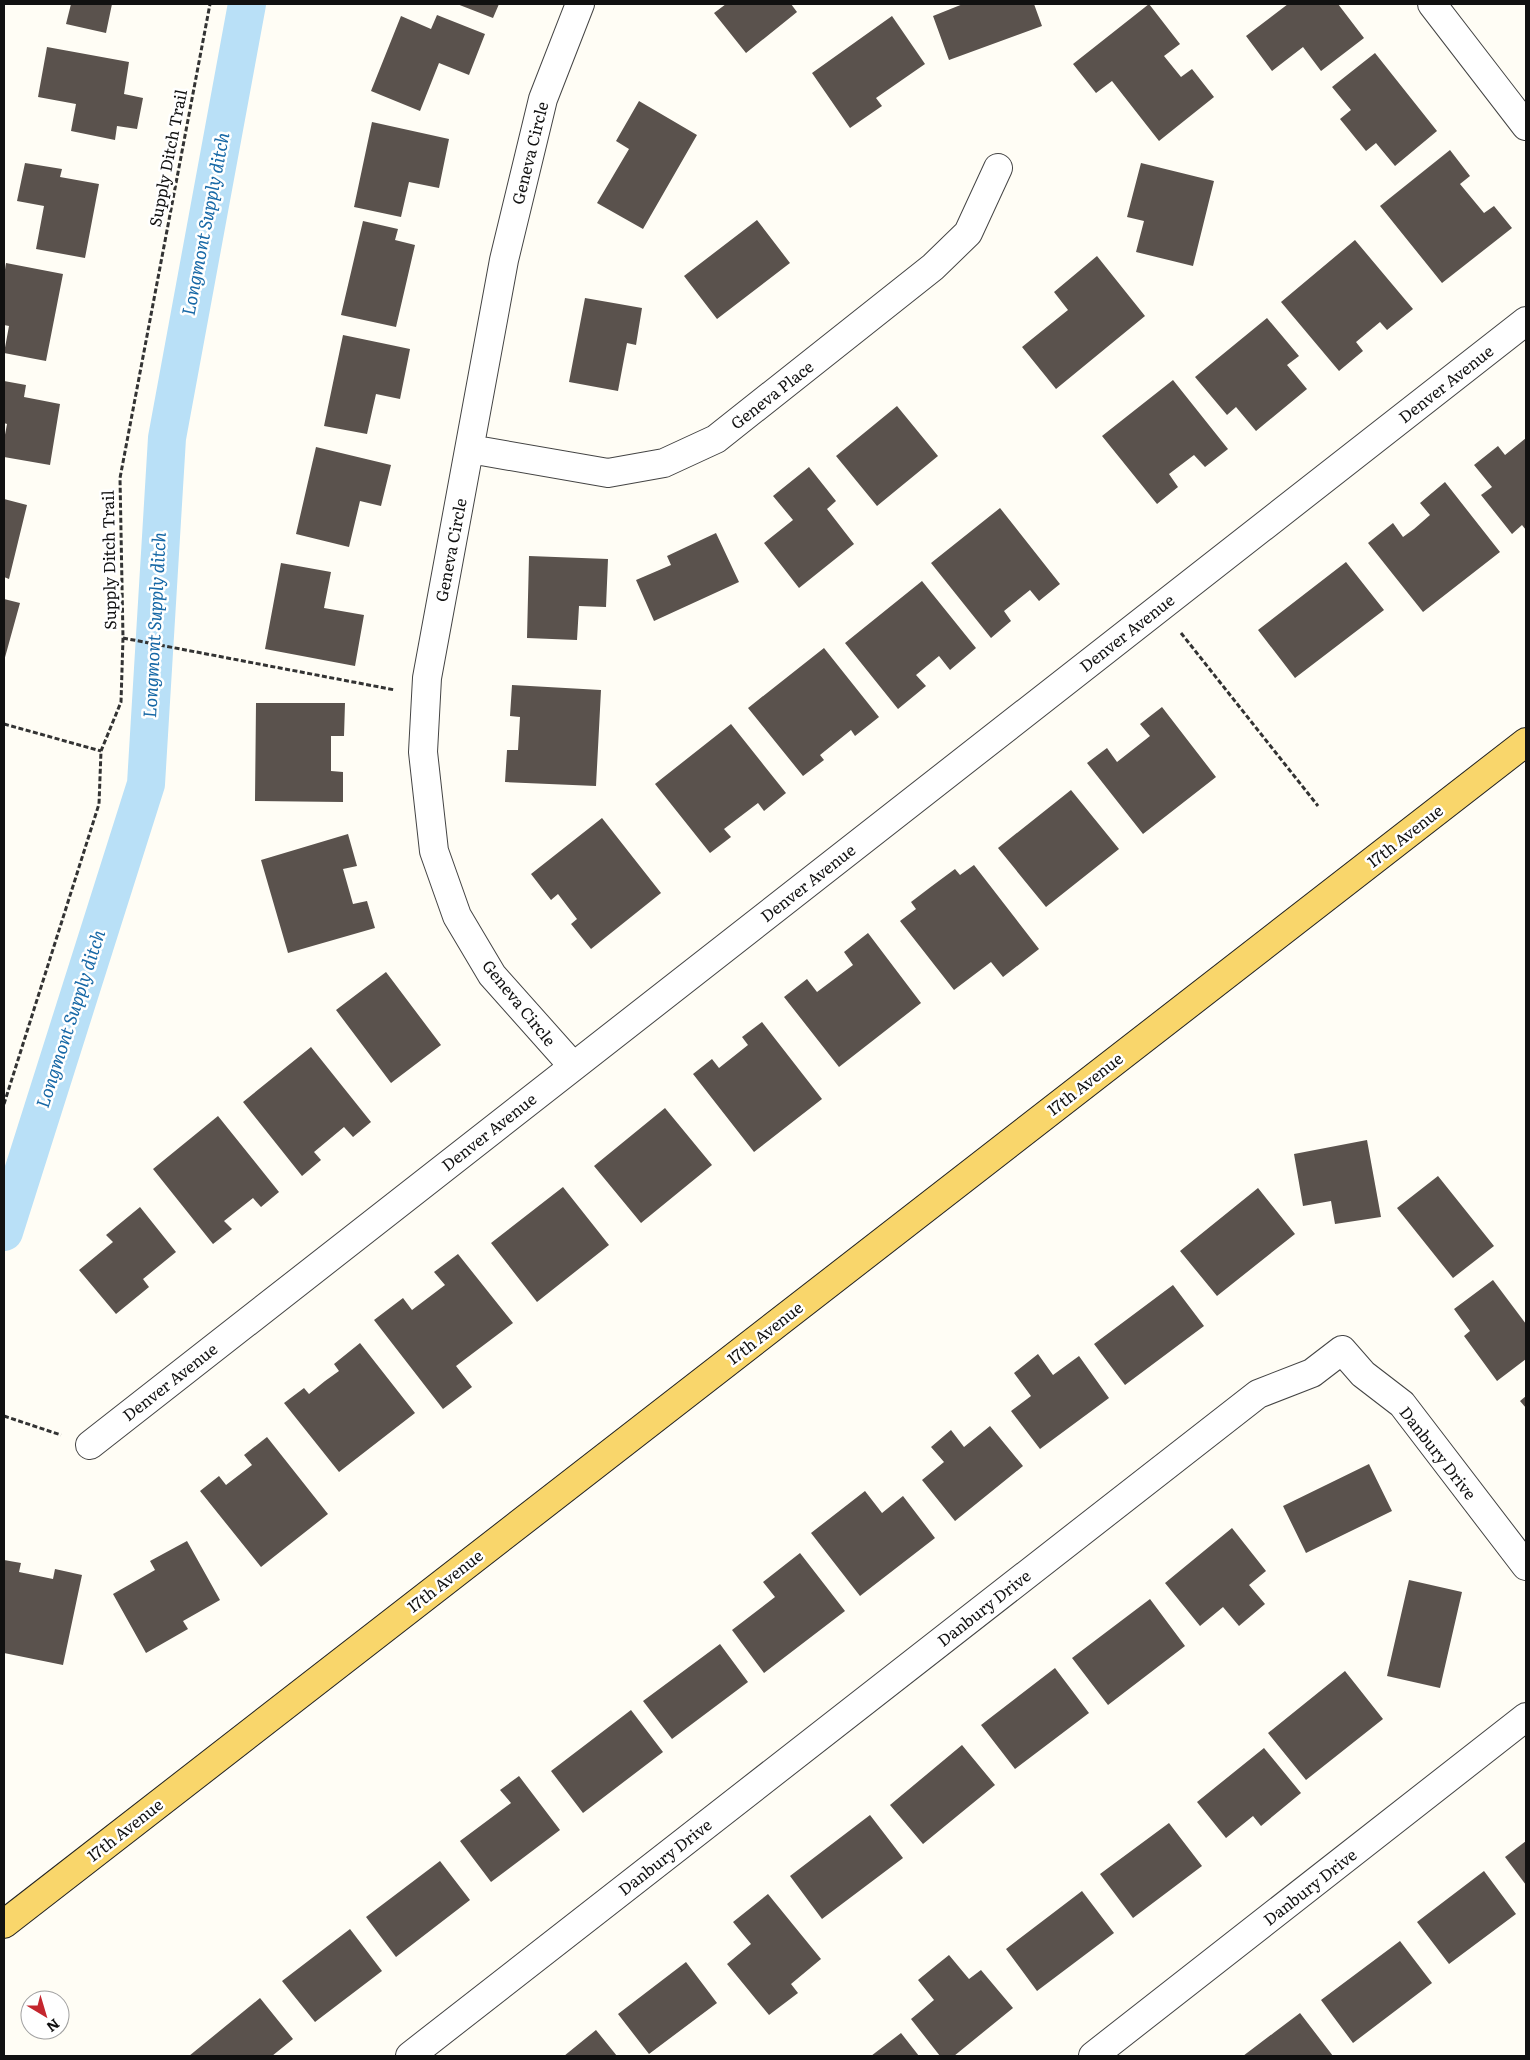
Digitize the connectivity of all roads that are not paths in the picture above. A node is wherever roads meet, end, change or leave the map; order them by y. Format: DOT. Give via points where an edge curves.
graph roads {
  1 [pos="580,4"];
  2 [pos="1432,4"];
  3 [pos="1526,126"];
  4 [pos="998,168"];
  5 [pos="1526,321"];
  6 [pos="470,449"];
  7 [pos="1526,742"];
  8 [pos="573,1066"];
  9 [pos="90,1444"];
  10 [pos="1526,1566"];
  11 [pos="1526,1717"];
  12 [pos="4,1924"];
  13 [pos="410,2056"];
  14 [pos="1093,2056"];
  1 -- 6 [label="street, Geneva Circle" via="543,98 504,260"];
  2 -- 3 [label="street"];
  4 -- 6 [label="street, Geneva Place" via="968,233 933,266 716,439 664,463 608,473"];
  5 -- 8 [label="street, Denver Avenue"];
  6 -- 8 [label="street, Geneva Circle" via="427,678 423,752 434,851 457,916 492,975"];
  7 -- 12 [label="main road, 17th Avenue"];
  8 -- 9 [label="street, Denver Avenue"];
  10 -- 13 [label="street, Danbury Drive" via="1402,1404 1363,1374 1342,1350 1312,1373 1258,1394"];
  11 -- 14 [label="street, Danbury Drive"];
}
